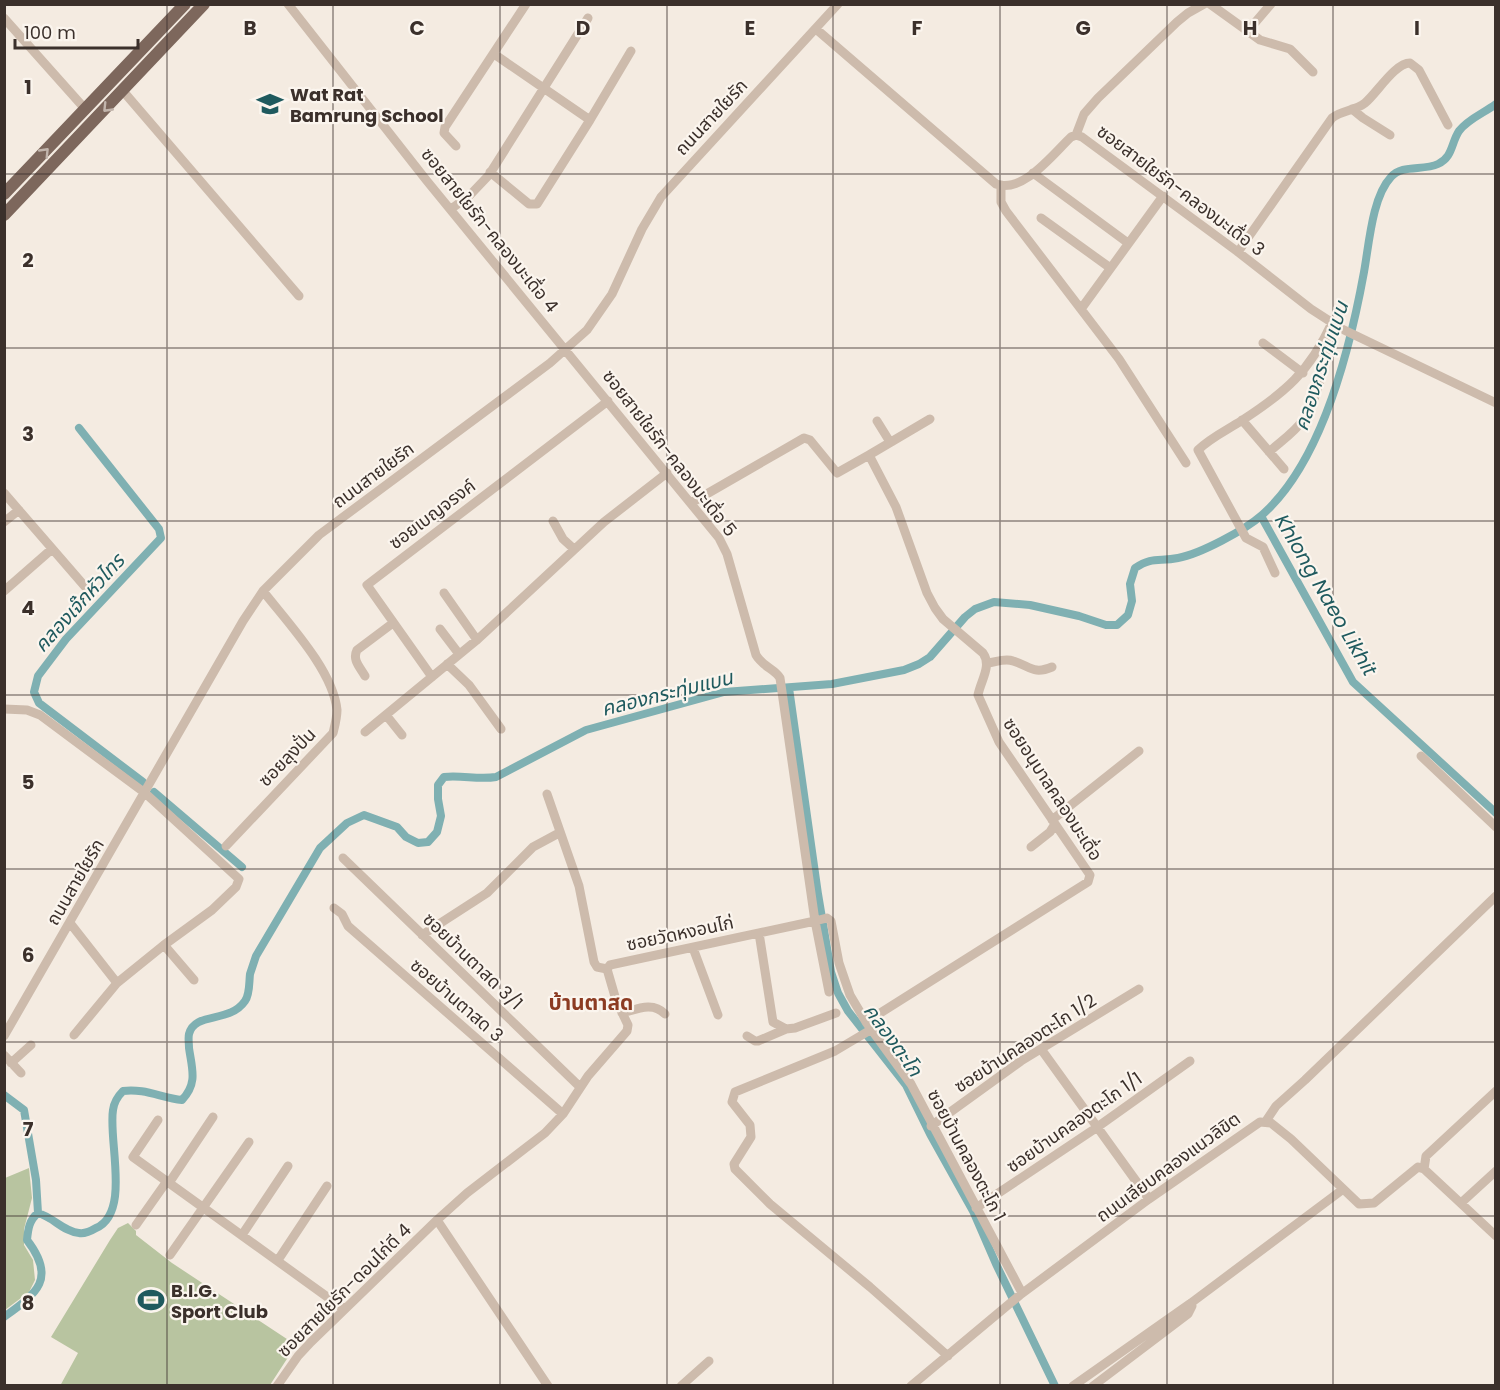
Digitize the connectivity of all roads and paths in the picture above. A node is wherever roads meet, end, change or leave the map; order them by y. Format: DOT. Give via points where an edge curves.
graph roads {
  1 [pos="185,4"];
  2 [pos="204,4"];
  3 [pos="288,4"];
  4 [pos="526,4"];
  5 [pos="838,4"];
  6 [pos="1204,4"];
  7 [pos="1210,4"];
  8 [pos="1270,4"];
  9 [pos="4,18"];
  10 [pos="588,18"];
  11 [pos="816,29"];
  12 [pos="1247,32"];
  13 [pos="631,51"];
  14 [pos="494,54"];
  15 [pos="1313,72"];
  16 [pos="543,90"];
  17 [pos="123,91"];
  18 [pos="1352,109"];
  19 [pos="86,110"];
  20 [pos="591,120"];
  21 [pos="1448,125"];
  22 [pos="1076,135"];
  23 [pos="1390,135"];
  24 [pos="456,146"];
  25 [pos="490,172"];
  26 [pos="1033,173"];
  27 [pos="1001,185"];
  28 [pos="4,194"];
  29 [pos="1163,196"];
  30 [pos="451,209"];
  31 [pos="4,215"];
  32 [pos="1041,218"];
  33 [pos="1128,243"];
  34 [pos="1238,252"];
  35 [pos="1109,267"];
  36 [pos="299,296"];
  37 [pos="1080,309"];
  38 [pos="1332,323"];
  39 [pos="1326,338"];
  40 [pos="1263,343"];
  41 [pos="566,348"];
  42 [pos="1303,373"];
  43 [pos="608,401"];
  44 [pos="1496,403"];
  45 [pos="930,419"];
  46 [pos="1242,420"];
  47 [pos="877,421"];
  48 [pos="890,442"];
  49 [pos="1269,452"];
  50 [pos="869,455"];
  51 [pos="1186,463"];
  52 [pos="1284,469"];
  53 [pos="667,473"];
  54 [pos="4,493"];
  55 [pos="691,503"];
  56 [pos="19,510"];
  57 [pos="4,522"];
  58 [pos="553,522"];
  59 [pos="52,549"];
  60 [pos="574,549"];
  61 [pos="1275,573"];
  62 [pos="88,590"];
  63 [pos="4,591"];
  64 [pos="263,591"];
  65 [pos="444,593"];
  66 [pos="393,624"];
  67 [pos="440,629"];
  68 [pos="477,640"];
  69 [pos="459,654"];
  70 [pos="988,663"];
  71 [pos="447,664"];
  72 [pos="1052,667"];
  73 [pos="365,676"];
  74 [pos="432,677"];
  75 [pos="4,710"];
  76 [pos="386,715"];
  77 [pos="501,729"];
  78 [pos="365,732"];
  79 [pos="402,735"];
  80 [pos="1139,751"];
  81 [pos="1421,756"];
  82 [pos="145,793"];
  83 [pos="547,794"];
  84 [pos="1053,822"];
  85 [pos="1496,827"];
  86 [pos="559,833"];
  87 [pos="226,846"];
  88 [pos="1031,847"];
  89 [pos="343,858"];
  90 [pos="1496,896"];
  91 [pos="334,908"];
  92 [pos="820,920"];
  93 [pos="70,923"];
  94 [pos="759,933"];
  95 [pos="422,935"];
  96 [pos="164,945"];
  97 [pos="693,948"];
  98 [pos="607,969"];
  99 [pos="194,980"];
  100 [pos="117,983"];
  101 [pos="1139,989"];
  102 [pos="829,992"];
  103 [pos="622,1013"];
  104 [pos="836,1013"];
  105 [pos="665,1014"];
  106 [pos="718,1015"];
  107 [pos="786,1029"];
  108 [pos="867,1030"];
  109 [pos="74,1035"];
  110 [pos="4,1036"];
  111 [pos="747,1036"];
  112 [pos="31,1045"];
  113 [pos="1041,1049"];
  114 [pos="8,1059"];
  115 [pos="1190,1061"];
  116 [pos="21,1073"];
  117 [pos="580,1087"];
  118 [pos="1496,1090"];
  119 [pos="562,1114"];
  120 [pos="213,1117"];
  121 [pos="158,1120"];
  122 [pos="1266,1121"];
  123 [pos="932,1126"];
  124 [pos="1096,1128"];
  125 [pos="249,1142"];
  126 [pos="288,1166"];
  127 [pos="1424,1169"];
  128 [pos="1496,1171"];
  129 [pos="168,1182"];
  130 [pos="327,1186"];
  131 [pos="1342,1190"];
  132 [pos="1149,1199"];
  133 [pos="1461,1203"];
  134 [pos="203,1207"];
  135 [pos="976,1208"];
  136 [pos="437,1220"];
  137 [pos="136,1225"];
  138 [pos="242,1235"];
  139 [pos="1496,1236"];
  140 [pos="170,1255"];
  141 [pos="278,1260"];
  142 [pos="1021,1294"];
  143 [pos="1191,1303"];
  144 [pos="344,1310"];
  145 [pos="948,1356"];
  146 [pos="709,1361"];
  147 [pos="277,1386"];
  148 [pos="548,1386"];
  149 [pos="681,1386"];
  150 [pos="911,1386"];
  151 [pos="1073,1386"];
  152 [pos="1093,1386"];
  1 -- 19 [label="main road"];
  2 -- 17 [label="main road"];
  3 -- 30 [label="street, ซอยสายใยรัก-คลองมะเดื่อ 4"];
  4 -- 14 [label="street"];
  5 -- 11 [label="street, ถนนสายใยรัก"];
  6 -- 22 [label="street" via="1177,22 1098,98 1079,122"];
  7 -- 12 [label="street"];
  8 -- 12 [label="street"];
  9 -- 19 [label="street"];
  10 -- 16 [label="street"];
  11 -- 27 [label="street"];
  11 -- 41 [label="street, ถนนสายใยรัก" via="661,197 612,294 587,330"];
  12 -- 15 [label="street" via="1269,44 1290,49"];
  13 -- 20 [label="street"];
  14 -- 16 [label="street"];
  14 -- 24 [label="street" via="445,127 444,133"];
  16 -- 20 [label="street"];
  16 -- 25 [label="street"];
  17 -- 31 [label="main road, one-way"];
  17 -- 36 [label="street"];
  18 -- 21 [label="street" via="1365,104 1401,66 1410,63 1419,70"];
  18 -- 23 [label="street"];
  18 -- 34 [label="street" via="1332,118"];
  28 -- 19 [label="main road, one-way"];
  20 -- 25 [label="street" via="537,204 529,204"];
  22 -- 26 [label="street, ซอยสายใยรัก-คลองมะเดื่อ 3"];
  22 -- 29 [label="street, ซอยสายใยรัก-คลองมะเดื่อ 3"];
  25 -- 30 [label="street"];
  26 -- 27 [label="street, ซอยสายใยรัก-คลองมะเดื่อ 3" via="1018,184"];
  26 -- 33 [label="street"];
  27 -- 37 [label="street" via="1001,202 1006,211"];
  29 -- 33 [label="street"];
  29 -- 34 [label="street, ซอยสายใยรัก-คลองมะเดื่อ 3"];
  30 -- 41 [label="street, ซอยสายใยรัก-คลองมะเดื่อ 4"];
  32 -- 35 [label="street"];
  33 -- 35 [label="street"];
  34 -- 38 [label="street, ซอยสายใยรัก-คลองมะเดื่อ 3"];
  35 -- 37 [label="street"];
  37 -- 51 [label="street" via="1119,359"];
  38 -- 39 [label="street"];
  38 -- 44 [label="street, ซอยสายใยรัก-คลองมะเดื่อ 3"];
  39 -- 42 [label="street"];
  39 -- 49 [label="street" via="1325,357 1305,418"];
  40 -- 42 [label="street"];
  41 -- 43 [label="street, ซอยสายใยรัก-คลองมะเดื่อ 5"];
  41 -- 64 [label="street, ถนนสายใยรัก" via="319,535"];
  42 -- 46 [label="street"];
  43 -- 53 [label="street, ซอยสายใยรัก-คลองมะเดื่อ 5"];
  43 -- 66 [label="street, ซอยเบญจรงค์" via="368,583"];
  45 -- 48 [label="street"];
  46 -- 49 [label="street"];
  46 -- 61 [label="street" via="1198,450 1246,538 1263,547"];
  47 -- 48 [label="street"];
  48 -- 50 [label="street"];
  49 -- 52 [label="street"];
  50 -- 55 [label="street" via="837,473 804,438"];
  50 -- 70 [label="street" via="896,507 927,593 943,619 983,653"];
  53 -- 55 [label="street, ซอยสายใยรัก-คลองมะเดื่อ 5"];
  53 -- 60 [label="street"];
  54 -- 56 [label="street"];
  55 -- 92 [label="street, ซอยสายใยรัก-คลองมะเดื่อ 5" via="727,554 756,656 780,678"];
  56 -- 57 [label="street"];
  56 -- 59 [label="street"];
  58 -- 60 [label="street"];
  59 -- 62 [label="street"];
  59 -- 63 [label="street"];
  60 -- 68 [label="street"];
  64 -- 82 [label="street, ถนนสายใยรัก"];
  64 -- 87 [label="street, ซอยลุงปั่น" via="325,674 337,707 337,720 333,733"];
  65 -- 68 [label="street"];
  66 -- 73 [label="street" via="354,655"];
  66 -- 74 [label="street, ซอยเบญจรงค์"];
  67 -- 69 [label="street"];
  68 -- 69 [label="street"];
  69 -- 71 [label="street"];
  70 -- 72 [label="street" via="1013,660 1031,670"];
  70 -- 84 [label="street, ซอยอนุบาลคลองมะเดื่อ" via="978,694 982,708 999,742"];
  71 -- 74 [label="street"];
  71 -- 77 [label="street" via="469,685"];
  74 -- 76 [label="street"];
  75 -- 82 [label="street" via="27,710 40,715"];
  76 -- 78 [label="street"];
  76 -- 79 [label="street"];
  80 -- 84 [label="street"];
  81 -- 85 [label="street"];
  82 -- 93 [label="street, ถนนสายใยรัก"];
  82 -- 96 [label="street" via="239,879 212,910"];
  83 -- 86 [label="street"];
  84 -- 88 [label="street" via="1050,832"];
  84 -- 108 [label="street, ซอยอนุบาลคลองมะเดื่อ" via="1088,870 1088,882"];
  86 -- 95 [label="street" via="533,847 487,893"];
  86 -- 98 [label="street" via="579,886 594,962"];
  89 -- 95 [label="street, ซอยบ้านตาสด 3/1"];
  90 -- 122 [label="street" via="1276,1106"];
  91 -- 119 [label="street, ซอยบ้านตาสด 3" via="348,926"];
  92 -- 94 [label="street, ซอยวัดหงอนไก่"];
  92 -- 102 [label="street"];
  92 -- 108 [label="street, ซอยบ้านคลองตะโก 1" via="831,921 839,963"];
  93 -- 100 [label="street"];
  93 -- 110 [label="street, ถนนสายใยรัก"];
  94 -- 97 [label="street, ซอยวัดหงอนไก่"];
  94 -- 107 [label="street" via="773,1022"];
  95 -- 117 [label="street, ซอยบ้านตาสด 3/1"];
  96 -- 99 [label="street"];
  96 -- 100 [label="street"];
  97 -- 98 [label="street, ซอยวัดหงอนไก่" via="610,965"];
  97 -- 106 [label="street"];
  98 -- 103 [label="street, ซอยวัดหงอนไก่"];
  100 -- 109 [label="street"];
  101 -- 113 [label="street, ซอยบ้านคลองตะโก 1/2"];
  103 -- 105 [label="street" via="652,1006"];
  103 -- 117 [label="street, ซอยวัดหงอนไก่" via="627,1031"];
  104 -- 107 [label="street"];
  107 -- 111 [label="street" via="758,1041"];
  108 -- 123 [label="street, ซอยบ้านคลองตะโก 1" via="911,1084"];
  108 -- 145 [label="street" via="836,1051 735,1092 732,1102 750,1125 751,1137 734,1164 735,1169 770,1204"];
  112 -- 114 [label="street"];
  113 -- 123 [label="street, ซอยบ้านคลองตะโก 1/2"];
  113 -- 124 [label="street"];
  114 -- 116 [label="street"];
  115 -- 124 [label="street, ซอยบ้านคลองตะโก 1/1"];
  117 -- 119 [label="street, ซอยวัดหงอนไก่"];
  118 -- 127 [label="street" via="1426,1156"];
  119 -- 136 [label="street, ซอยวัดหงอนไก่" via="545,1133"];
  120 -- 129 [label="street"];
  121 -- 129 [label="street" via="133,1157"];
  122 -- 131 [label="street, ถนนเลียบคลองแนวลิขิต" via="1291,1139"];
  122 -- 132 [label="street, ถนนเลียบคลองแนวลิขิต"];
  123 -- 135 [label="street, ซอยบ้านคลองตะโก 1"];
  124 -- 132 [label="street"];
  124 -- 135 [label="street, ซอยบ้านคลองตะโก 1/1"];
  125 -- 134 [label="street"];
  126 -- 138 [label="street"];
  127 -- 131 [label="street, ถนนเลียบคลองแนวลิขิต" via="1418,1167 1374,1203 1359,1204"];
  127 -- 133 [label="street"];
  128 -- 133 [label="street"];
  129 -- 134 [label="street"];
  129 -- 137 [label="street"];
  130 -- 141 [label="street"];
  131 -- 143 [label="street"];
  132 -- 142 [label="street, ถนนเลียบคลองแนวลิขิต"];
  133 -- 139 [label="street"];
  134 -- 138 [label="street"];
  134 -- 140 [label="street"];
  135 -- 142 [label="street, ซอยบ้านคลองตะโก 1"];
  136 -- 144 [label="street, ซอยสายใยรัก-ดอนไก่ดี 4"];
  136 -- 148 [label="street"];
  138 -- 141 [label="street"];
  141 -- 144 [label="street"];
  142 -- 145 [label="street, ถนนเลียบคลองแนวลิขิต"];
  143 -- 151 [label="street"];
  143 -- 152 [label="street" via="1188,1314"];
  144 -- 147 [label="street, ซอยสายใยรัก-ดอนไก่ดี 4" via="298,1356"];
  145 -- 150 [label="street, ถนนเลียบคลองแนวลิขิต"];
  146 -- 149 [label="street"];
}
